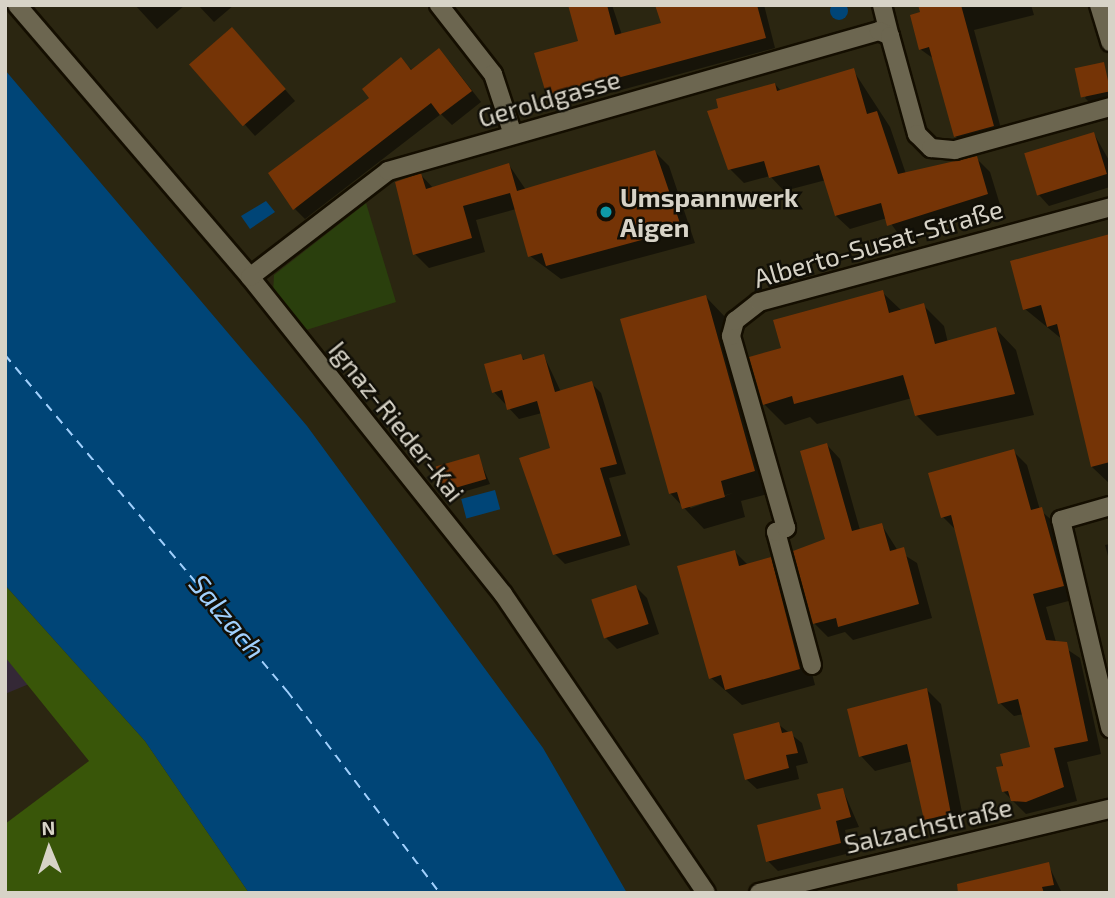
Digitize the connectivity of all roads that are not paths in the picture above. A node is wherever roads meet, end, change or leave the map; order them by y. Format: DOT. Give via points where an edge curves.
graph roads {
  1 [pos="17,5"];
  2 [pos="439,5"];
  3 [pos="882,5"];
  4 [pos="1099,5"];
  5 [pos="890,36"];
  6 [pos="1110,42"];
  7 [pos="1110,107"];
  8 [pos="513,135"];
  9 [pos="1110,206"];
  10 [pos="250,277"];
  11 [pos="1110,506"];
  12 [pos="812,665"];
  13 [pos="1110,728"];
  14 [pos="1110,809"];
  15 [pos="706,893"];
  16 [pos="759,893"];
  1 -- 10 [label="street, Ignaz-Rieder-Kai"];
  2 -- 8 [label="street" via="493,74"];
  3 -- 5 [label="street"];
  4 -- 6 [label="street"];
  5 -- 7 [label="street" via="917,134 931,148 955,150"];
  5 -- 8 [label="street, Geroldgasse" via="879,31"];
  8 -- 10 [label="street, Geroldgasse" via="388,171"];
  9 -- 12 [label="street, Alberto-Susat-Straße" via="759,302 735,321 731,336 786,528 776,532"];
  10 -- 15 [label="street, Ignaz-Rieder-Kai" via="503,594"];
  11 -- 13 [label="street" via="1062,520"];
  14 -- 16 [label="street, Salzachstraße"];
}
